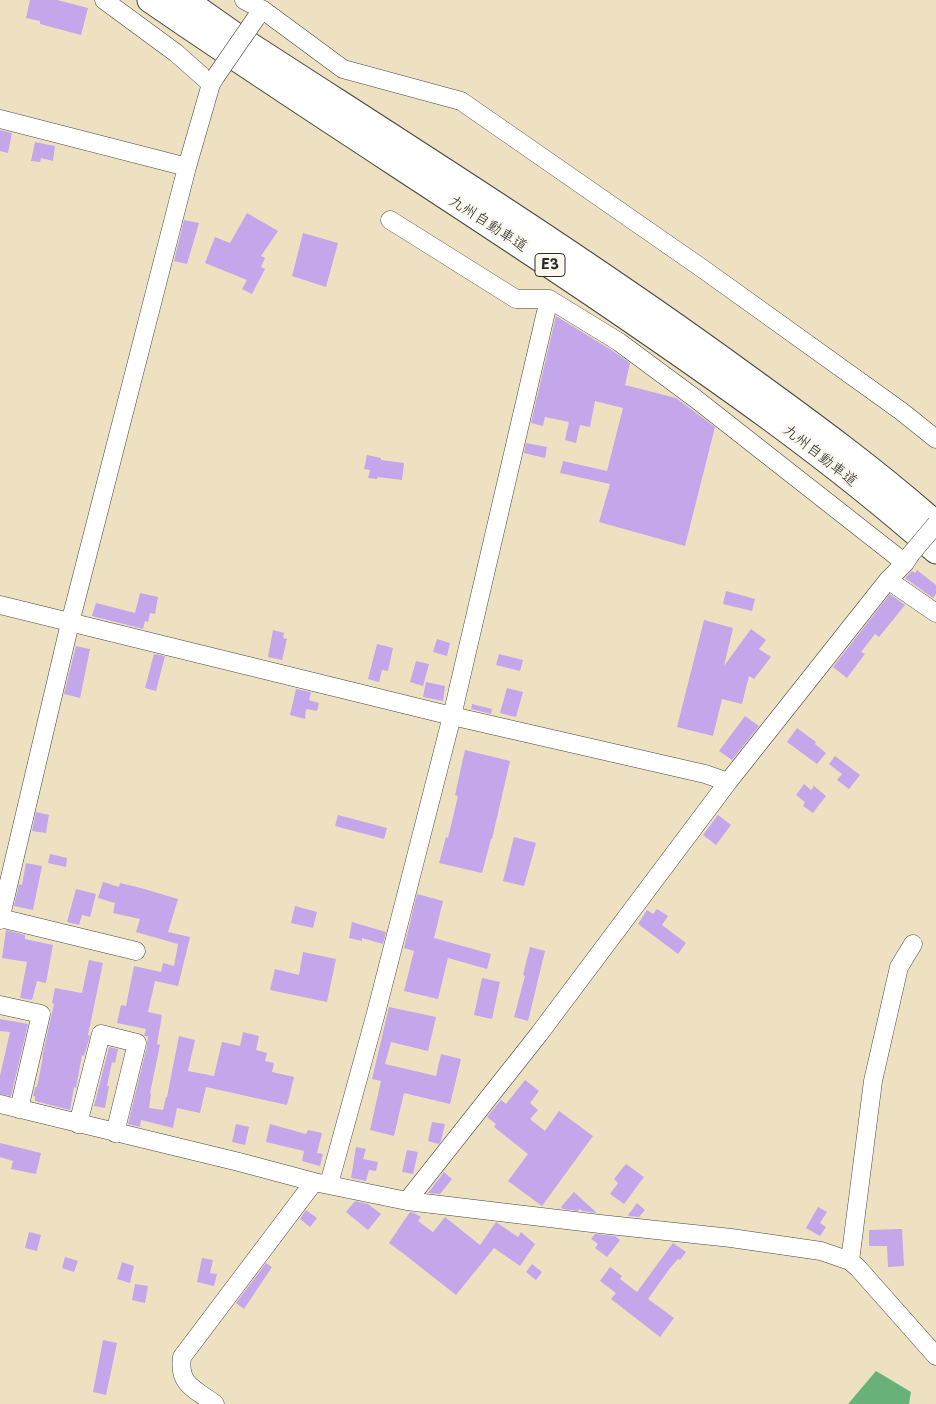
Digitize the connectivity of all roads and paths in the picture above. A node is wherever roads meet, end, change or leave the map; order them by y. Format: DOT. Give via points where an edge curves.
graph roads {
  1 [pos="104,0"];
  2 [pos="150,0"];
  3 [pos="185,0"];
  4 [pos="244,0"];
  5 [pos="259,14"];
  6 [pos="213,80"];
  7 [pos="0,119"];
  8 [pos="187,167"];
  9 [pos="390,220"];
  10 [pos="549,299"];
  11 [pos="936,439"];
  12 [pos="936,524"];
  13 [pos="936,551"];
  14 [pos="908,559"];
  15 [pos="888,580"];
  16 [pos="0,605"];
  17 [pos="936,613"];
  18 [pos="70,623"];
  19 [pos="452,716"];
  20 [pos="728,782"];
  21 [pos="0,919"];
  22 [pos="914,944"];
  23 [pos="136,951"];
  24 [pos="0,1005"];
  25 [pos="0,1104"];
  26 [pos="19,1109"];
  27 [pos="78,1124"];
  28 [pos="116,1133"];
  29 [pos="322,1183"];
  30 [pos="407,1201"];
  31 [pos="850,1261"];
  32 [pos="936,1356"];
  33 [pos="215,1404"];
  1 -- 6 [label="street"];
  2 -- 13 [label="highway, 九州自動車道 / E3" via="702,368 809,446"];
  3 -- 12 [label="highway, 九州自動車道 / E3" via="609,279 820,430"];
  4 -- 5 [label="street"];
  5 -- 6 [label="street, bridge"];
  5 -- 11 [label="street" via="343,69 461,101 703,269"];
  6 -- 8 [label="street"];
  7 -- 8 [label="street"];
  8 -- 18 [label="street"];
  9 -- 10 [label="street" via="516,298"];
  10 -- 14 [label="street" via="627,348"];
  10 -- 19 [label="street"];
  12 -- 14 [label="street, bridge"];
  14 -- 15 [label="street"];
  15 -- 17 [label="street"];
  15 -- 20 [label="street"];
  16 -- 18 [label="street"];
  18 -- 19 [label="street"];
  18 -- 21 [label="street"];
  19 -- 20 [label="street"];
  19 -- 29 [label="street" via="376,1013"];
  20 -- 30 [label="street" via="539,1034"];
  21 -- 23 [label="street"];
  22 -- 31 [label="street" via="899,967 873,1081"];
  24 -- 26 [label="street" via="41,1014"];
  25 -- 26 [label="street"];
  26 -- 27 [label="street"];
  27 -- 28 [label="street"];
  27 -- 28 [label="street" via="101,1034 137,1043"];
  28 -- 29 [label="street"];
  29 -- 30 [label="street"];
  29 -- 33 [label="street" via="182,1357 180,1368 184,1380"];
  30 -- 31 [label="street" via="731,1238 821,1251"];
  31 -- 32 [label="street"];
}
